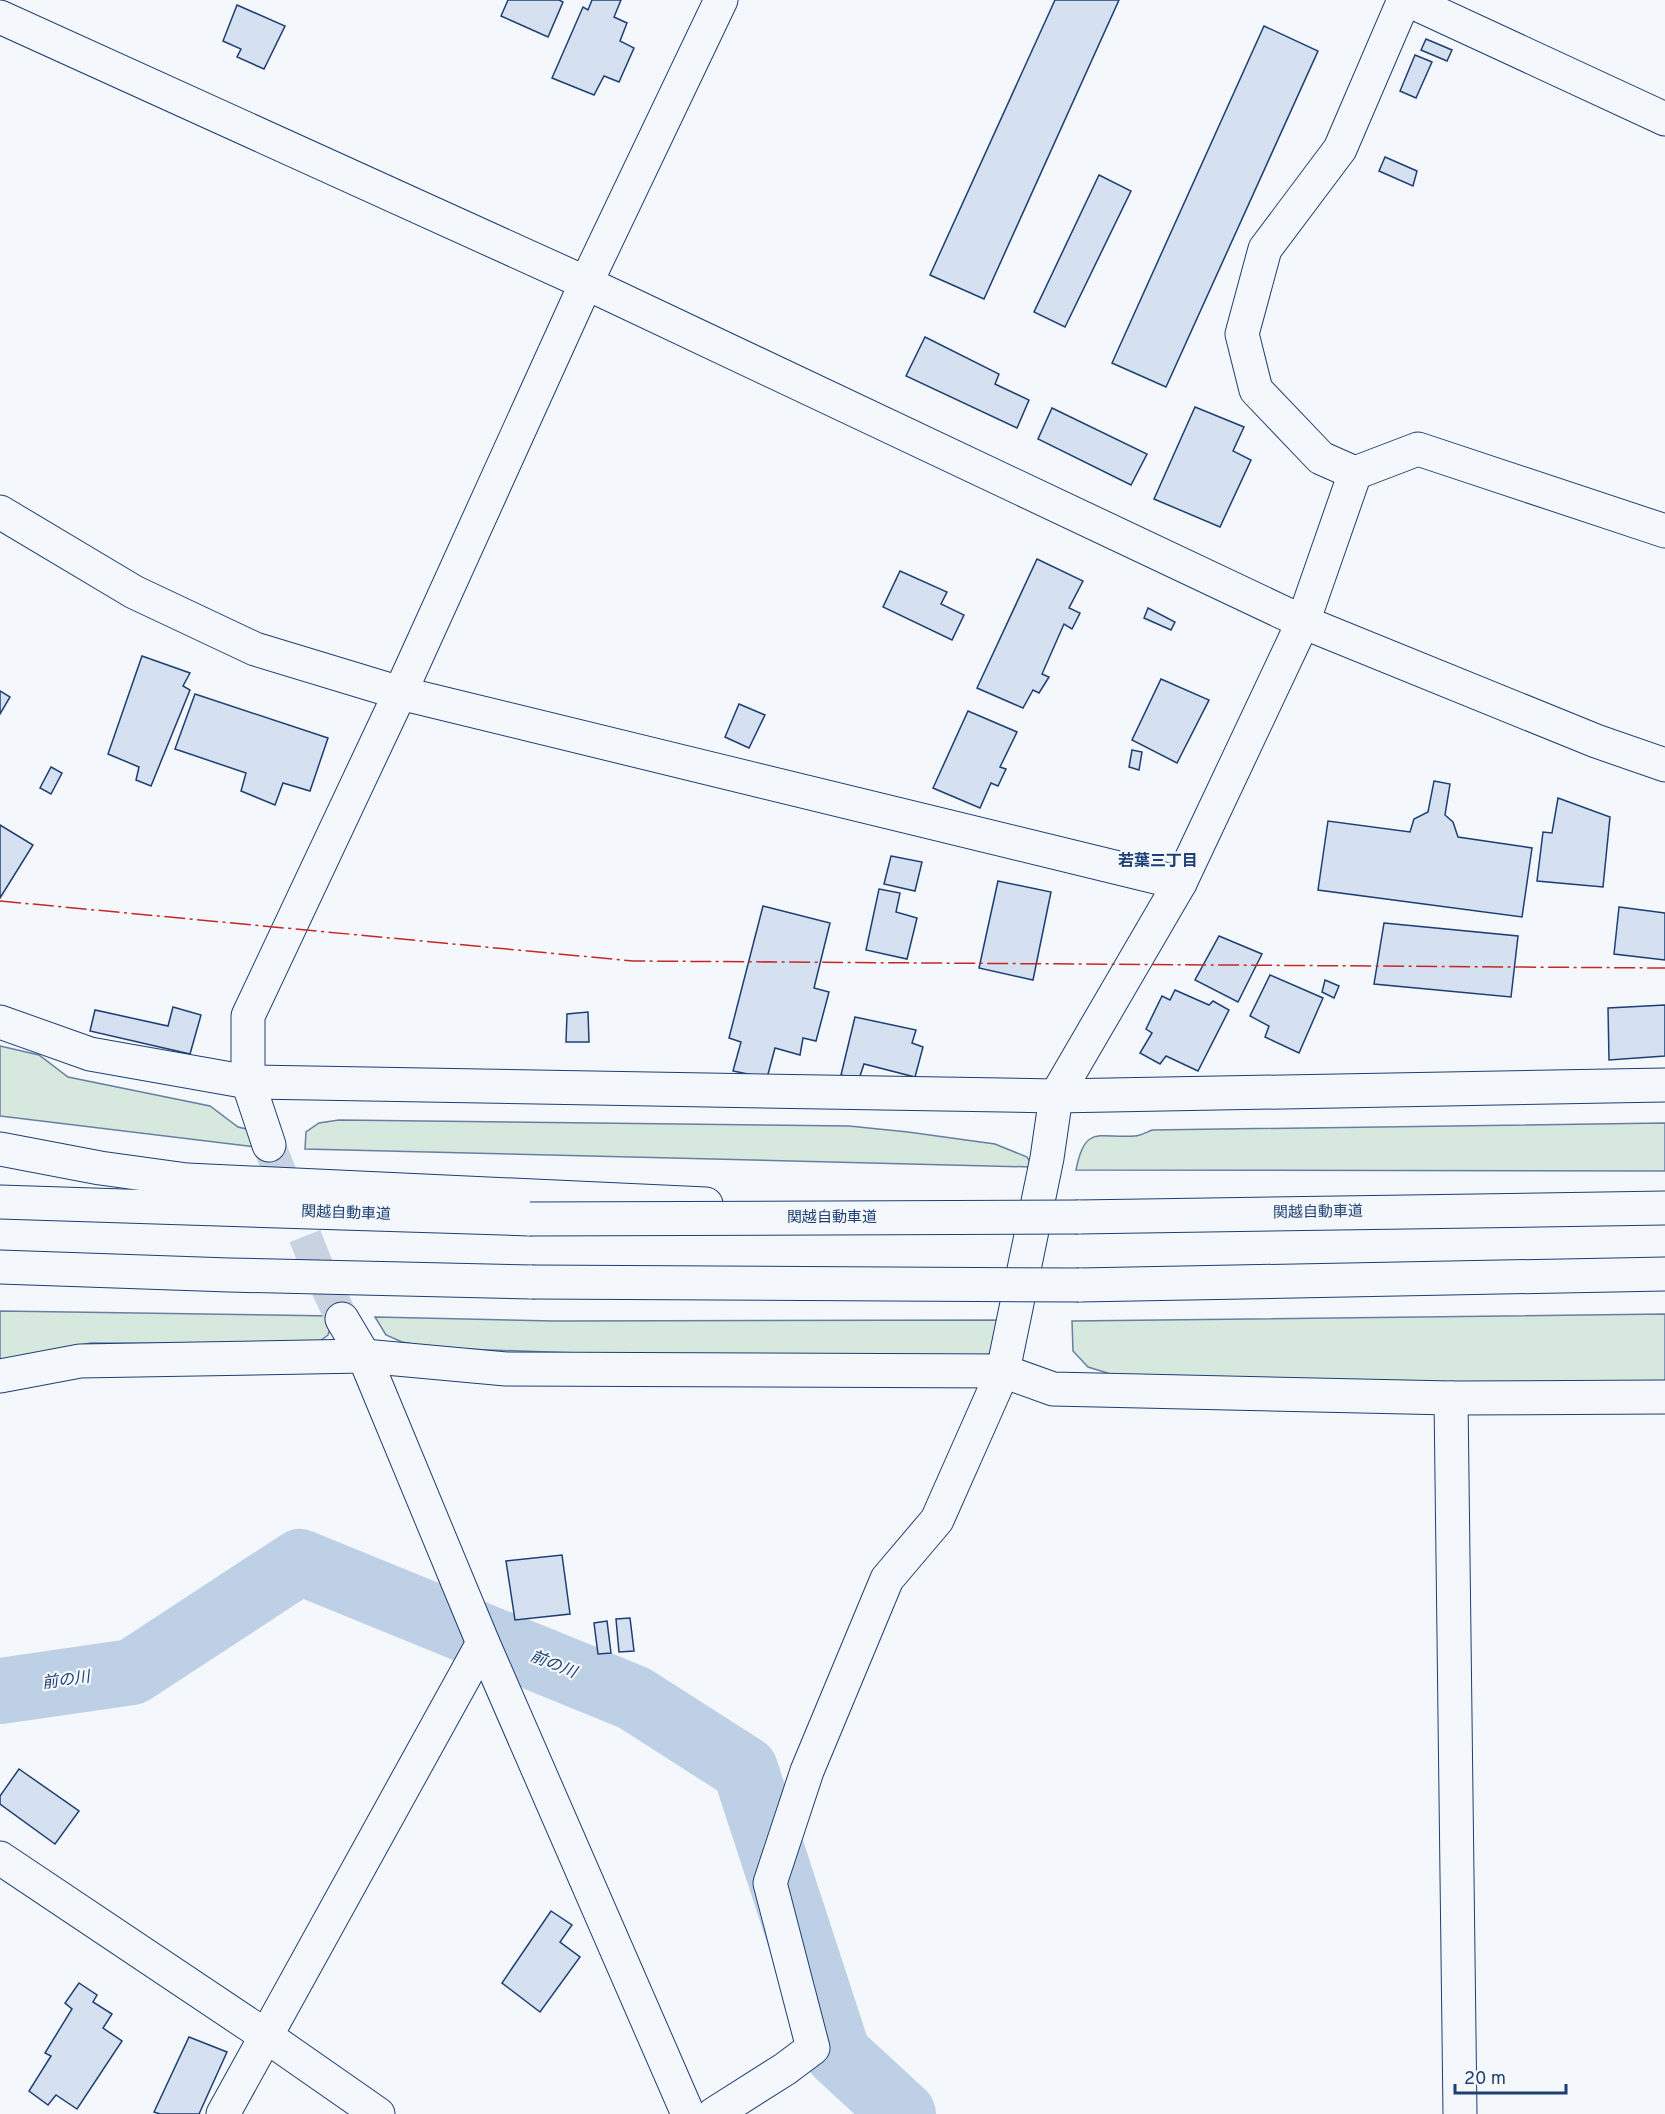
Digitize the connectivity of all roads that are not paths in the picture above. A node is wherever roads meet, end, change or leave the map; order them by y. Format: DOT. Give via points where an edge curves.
graph roads {
  1 [pos="721,0"];
  2 [pos="1404,0"];
  3 [pos="1408,0"];
  4 [pos="0,17"];
  5 [pos="1665,118"];
  6 [pos="586,283"];
  7 [pos="1355,473"];
  8 [pos="0,512"];
  9 [pos="1665,531"];
  10 [pos="1303,622"];
  11 [pos="400,693"];
  12 [pos="1665,765"];
  13 [pos="1180,883"];
  14 [pos="0,1022"];
  15 [pos="248,1082"];
  16 [pos="1665,1085"];
  17 [pos="1056,1096"];
  18 [pos="269,1145"];
  19 [pos="0,1149"];
  20 [pos="0,1202"];
  21 [pos="532,1207"];
  22 [pos="1665,1208"];
  23 [pos="0,1267"];
  24 [pos="1665,1274"];
  25 [pos="342,1319"];
  26 [pos="364,1356"];
  27 [pos="1003,1371"];
  28 [pos="0,1376"];
  29 [pos="1665,1397"];
  30 [pos="1451,1398"];
  31 [pos="483,1643"];
  32 [pos="0,1858"];
  33 [pos="266,2036"];
  34 [pos="223,2114"];
  35 [pos="378,2114"];
  36 [pos="688,2114"];
  37 [pos="714,2114"];
  38 [pos="1460,2114"];
  1 -- 6 [label="main road"];
  2 -- 7 [label="main road" via="1340,149 1264,249 1242,334 1257,390 1321,458"];
  3 -- 5 [label="main road"];
  4 -- 6 [label="main road"];
  6 -- 10 [label="main road"];
  6 -- 11 [label="main road"];
  7 -- 9 [label="main road" via="1418,449"];
  7 -- 10 [label="main road"];
  8 -- 11 [label="main road" via="134,592 255,649"];
  10 -- 12 [label="main road" via="1596,741"];
  10 -- 13 [label="main road"];
  11 -- 13 [label="main road"];
  11 -- 15 [label="main road" via="248,1016"];
  13 -- 17 [label="main road"];
  14 -- 15 [label="main road" via="90,1054"];
  15 -- 17 [label="main road"];
  15 -- 18 [label="main road"];
  16 -- 17 [label="main road"];
  17 -- 27 [label="main road"];
  19 -- 21 [label="main road" via="187,1180"];
  20 -- 21 [label="main road, 関越自動車道"];
  21 -- 22 [label="main road, 関越自動車道, bridge" via="948,1218"];
  23 -- 24 [label="main road, bridge" via="532,1282 1079,1285"];
  25 -- 26 [label="main road"];
  26 -- 27 [label="main road" via="506,1369"];
  26 -- 28 [label="main road" via="80,1361"];
  26 -- 31 [label="main road"];
  27 -- 30 [label="main road" via="1053,1389"];
  27 -- 37 [label="main road" via="937,1520 887,1579 807,1771 770,1883 813,2048"];
  29 -- 30 [label="main road"];
  30 -- 38 [label="main road"];
  31 -- 33 [label="main road"];
  31 -- 36 [label="main road"];
  32 -- 33 [label="main road"];
  33 -- 34 [label="main road"];
  33 -- 35 [label="main road"];
}
